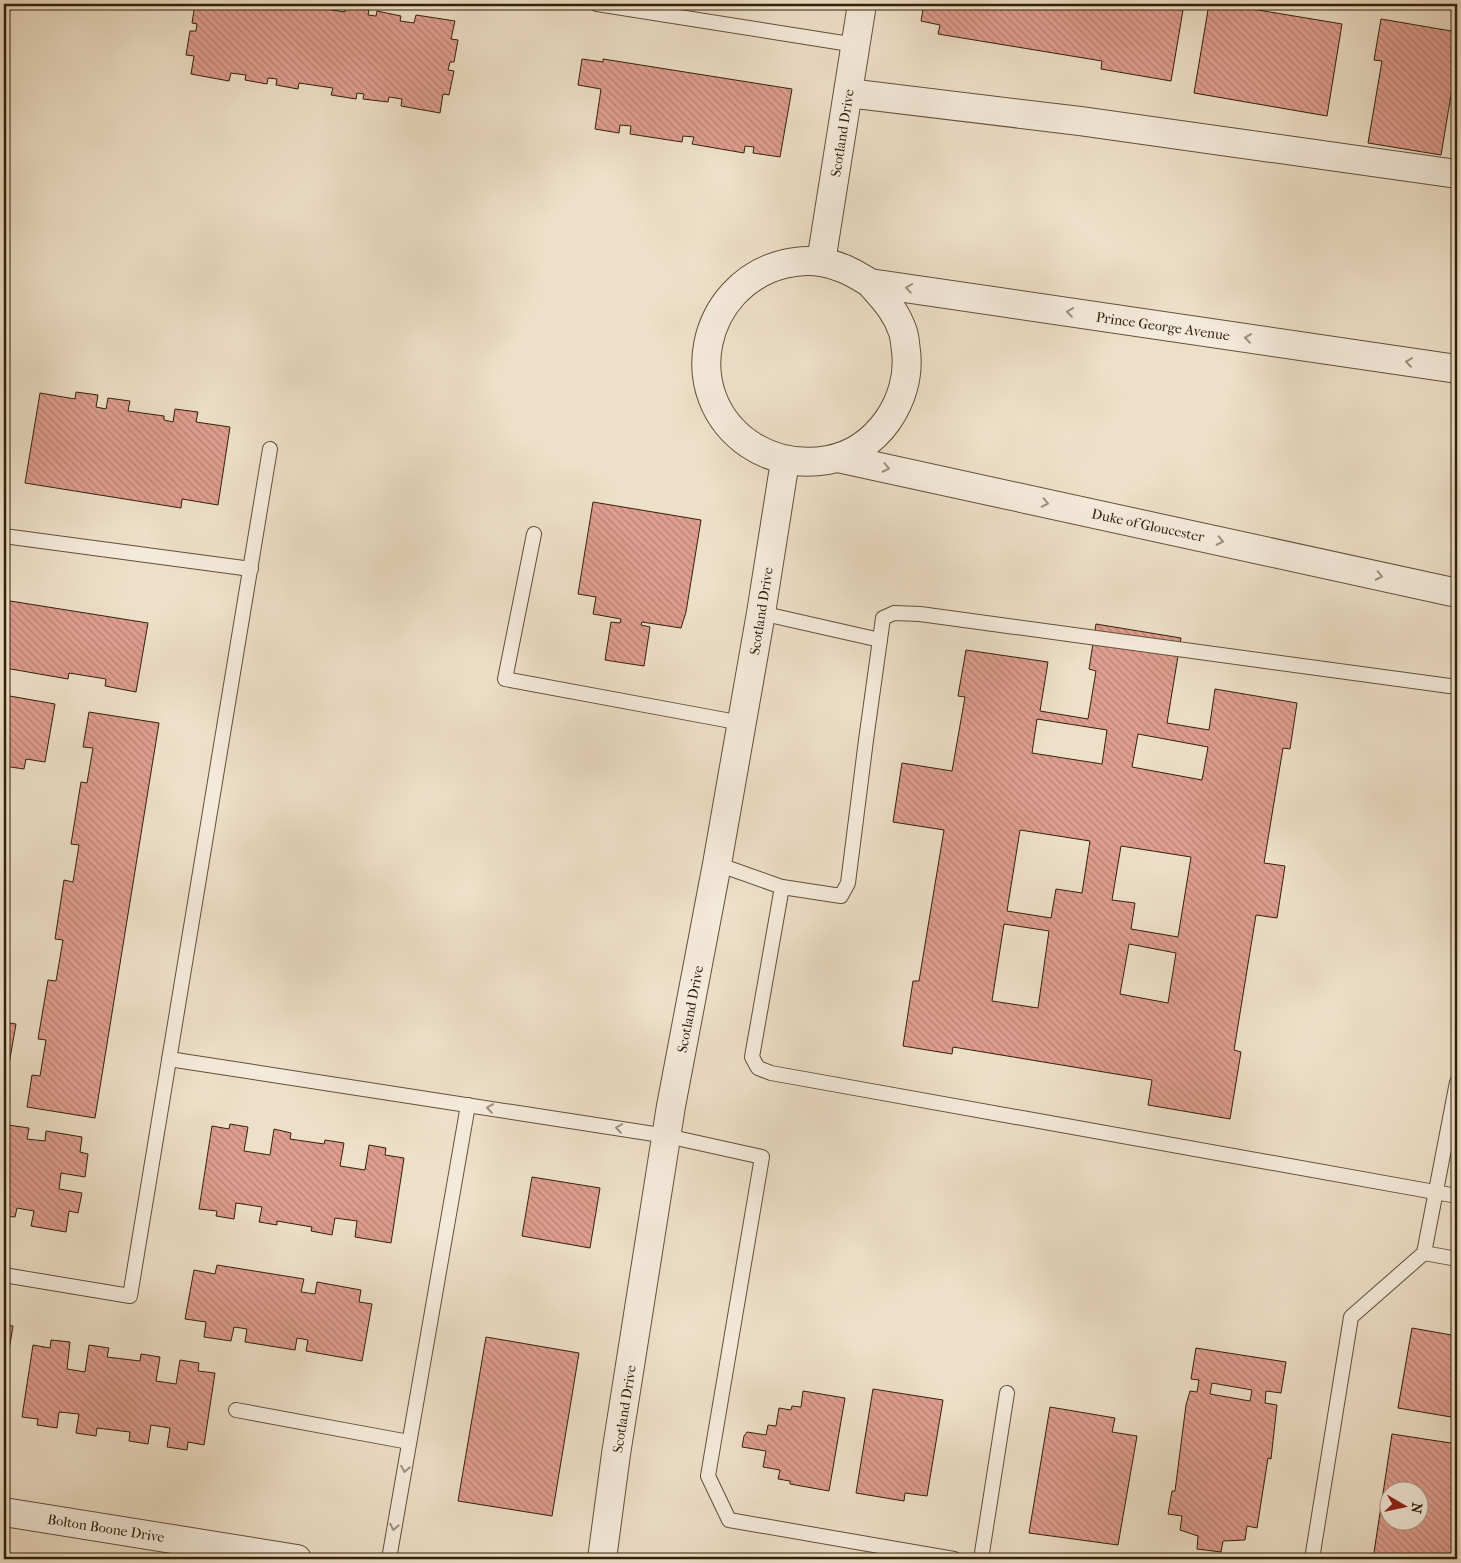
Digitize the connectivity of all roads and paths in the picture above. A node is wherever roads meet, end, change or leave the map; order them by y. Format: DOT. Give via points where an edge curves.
graph roads {
  1 [pos="597,4"];
  2 [pos="862,4"];
  3 [pos="856,45"];
  4 [pos="848,93"];
  5 [pos="1457,174"];
  6 [pos="821,262"];
  7 [pos="870,283"];
  8 [pos="1457,369"];
  9 [pos="270,449"];
  10 [pos="838,458"];
  11 [pos="785,460"];
  12 [pos="534,534"];
  13 [pos="4,536"];
  14 [pos="251,569"];
  15 [pos="1457,593"];
  16 [pos="761,613"];
  17 [pos="880,640"];
  18 [pos="1457,687"];
  19 [pos="742,723"];
  20 [pos="717,864"];
  21 [pos="782,887"];
  22 [pos="169,1059"];
  23 [pos="1457,1082"];
  24 [pos="468,1105"];
  25 [pos="667,1136"];
  26 [pos="1436,1193"];
  27 [pos="1457,1196"];
  28 [pos="1424,1253"];
  29 [pos="1457,1259"];
  30 [pos="4,1275"];
  31 [pos="1007,1393"];
  32 [pos="236,1410"];
  33 [pos="409,1442"];
  34 [pos="4,1512"];
  35 [pos="181,1550"];
  36 [pos="249,1555"];
  37 [pos="297,1559"];
  38 [pos="389,1559"];
  39 [pos="602,1559"];
  40 [pos="954,1559"];
  41 [pos="981,1559"];
  42 [pos="1312,1559"];
  1 -- 3 [label="lane"];
  2 -- 3 [label="street, Scotland Drive"];
  3 -- 4 [label="street, Scotland Drive"];
  4 -- 5 [label="street" via="1080,121"];
  4 -- 6 [label="street, Scotland Drive"];
  6 -- 7 [label="street" via="847,269"];
  6 -- 11 [label="street" via="796,261 779,265 748,280 729,297 715,319 708,344 706,370 711,395 723,418 740,437 761,452"];
  8 -- 7 [label="street, Prince George Avenue, one-way"];
  7 -- 10 [label="street" via="890,306 904,334 907,364 902,395 888,422 866,444"];
  9 -- 14 [label="lane"];
  10 -- 11 [label="street" via="812,463"];
  10 -- 15 [label="street, Duke of Gloucester, one-way"];
  11 -- 16 [label="street, Scotland Drive"];
  12 -- 19 [label="lane" via="505,679"];
  13 -- 14 [label="lane"];
  14 -- 22 [label="lane"];
  16 -- 17 [label="lane"];
  16 -- 19 [label="street, Scotland Drive"];
  17 -- 18 [label="lane" via="883,618 894,613 920,614"];
  17 -- 21 [label="lane" via="848,883 841,896"];
  19 -- 20 [label="street, Scotland Drive"];
  20 -- 21 [label="lane"];
  20 -- 25 [label="street, Scotland Drive"];
  21 -- 26 [label="lane" via="752,1057 758,1068 771,1073"];
  22 -- 24 [label="lane"];
  22 -- 30 [label="lane" via="130,1296"];
  23 -- 26 [label="lane"];
  25 -- 24 [label="lane, one-way"];
  24 -- 33 [label="lane"];
  25 -- 39 [label="street, Scotland Drive"];
  25 -- 40 [label="lane" via="762,1157 708,1476 729,1520"];
  26 -- 27 [label="lane"];
  26 -- 28 [label="lane"];
  28 -- 29 [label="lane"];
  28 -- 42 [label="lane" via="1351,1317"];
  31 -- 41 [label="lane"];
  32 -- 33 [label="lane"];
  33 -- 38 [label="lane, one-way"];
  34 -- 35 [label="street, Bolton Boone Drive"];
  35 -- 36 [label="street, Bolton Boone Drive"];
  36 -- 37 [label="street, Bolton Boone Drive"];
}
